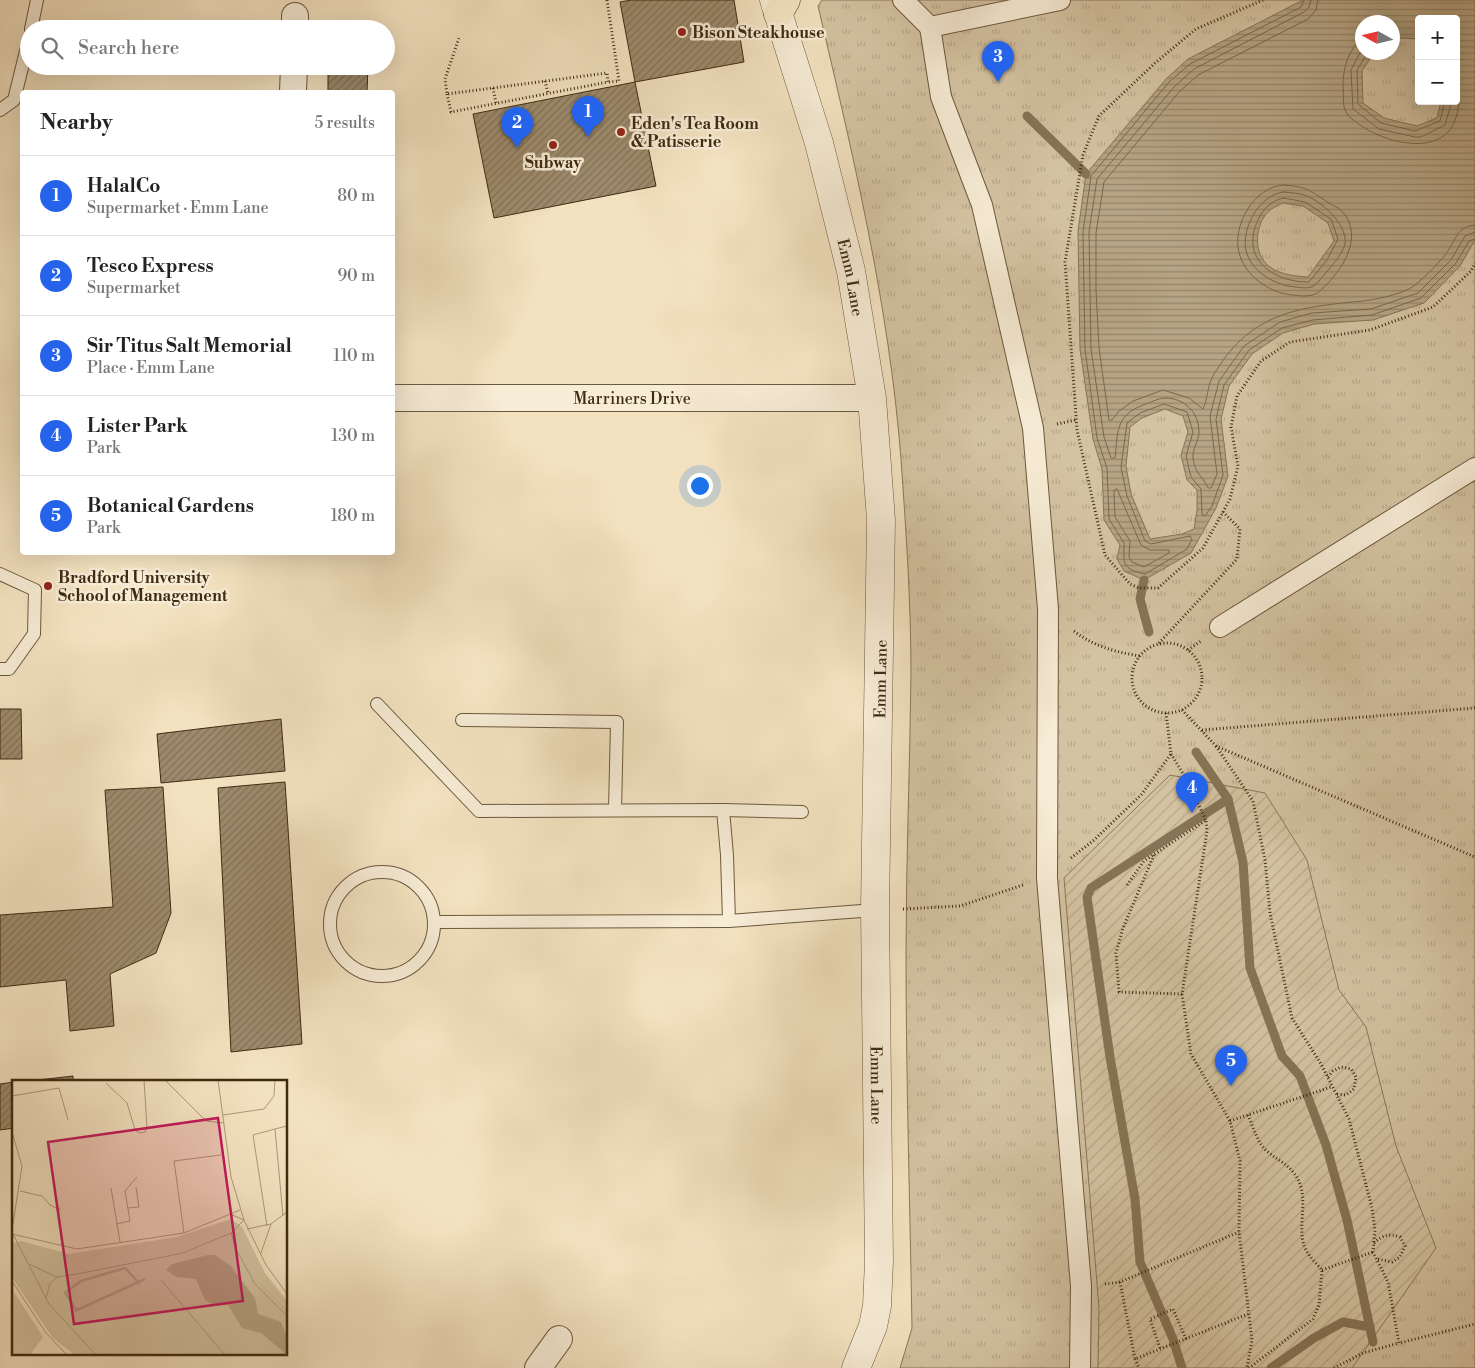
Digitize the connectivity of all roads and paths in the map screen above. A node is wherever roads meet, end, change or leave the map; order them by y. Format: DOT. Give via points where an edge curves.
graph roads {
  1 [pos="37,0"];
  2 [pos="607,0"];
  3 [pos="903,0"];
  4 [pos="1060,0"];
  5 [pos="1263,0"];
  6 [pos="779,5"];
  7 [pos="33,20"];
  8 [pos="930,27"];
  9 [pos="459,38"];
  10 [pos="20,75"];
  11 [pos="294,75"];
  12 [pos="545,81"];
  13 [pos="608,82"];
  14 [pos="493,88"];
  15 [pos="293,90"];
  16 [pos="548,93"];
  17 [pos="447,94"];
  18 [pos="496,103"];
  19 [pos="0,110"];
  20 [pos="1475,263"];
  21 [pos="395,398"];
  22 [pos="872,398"];
  23 [pos="1475,468"];
  24 [pos="1223,512"];
  25 [pos="0,574"];
  26 [pos="1048,610"];
  27 [pos="1220,627"];
  28 [pos="1158,644"];
  29 [pos="1140,656"];
  30 [pos="0,669"];
  31 [pos="377,704"];
  32 [pos="1475,708"];
  33 [pos="1182,710"];
  34 [pos="1166,713"];
  35 [pos="462,720"];
  36 [pos="1202,730"];
  37 [pos="1216,746"];
  38 [pos="1171,754"];
  39 [pos="615,810"];
  40 [pos="723,810"];
  41 [pos="802,812"];
  42 [pos="1204,817"];
  43 [pos="1155,853"];
  44 [pos="1475,857"];
  45 [pos="1047,878"];
  46 [pos="1127,885"];
  47 [pos="874,910"];
  48 [pos="729,921"];
  49 [pos="434,922"];
  50 [pos="1182,994"];
  51 [pos="1328,1077"];
  52 [pos="1331,1087"];
  53 [pos="1335,1094"];
  54 [pos="1248,1115"];
  55 [pos="1230,1121"];
  56 [pos="1239,1232"];
  57 [pos="1374,1244"];
  58 [pos="1373,1252"];
  59 [pos="1377,1258"];
  60 [pos="1322,1270"];
  61 [pos="1120,1282"];
  62 [pos="1081,1286"];
  63 [pos="1248,1314"];
  64 [pos="1475,1324"];
  65 [pos="559,1339"];
  66 [pos="1186,1339"];
  67 [pos="1399,1343"];
  68 [pos="1160,1348"];
  69 [pos="1135,1359"];
  70 [pos="538,1368"];
  71 [pos="856,1368"];
  72 [pos="1080,1368"];
  73 [pos="1139,1368"];
  74 [pos="1248,1368"];
  75 [pos="1334,1368"];
  1 -- 7 [label="lane"];
  2 -- 13 [label="path" via="619,80"];
  3 -- 8 [label="street"];
  4 -- 8 [label="street"];
  5 -- 24 [label="path" via="1196,29 1099,116 1083,155 1065,262 1077,430 1105,555 1130,584 1146,589 1158,588 1203,548"];
  6 -- 22 [label="street, Emm Lane" via="851,270"];
  8 -- 26 [label="street" via="942,97 982,205 1033,428"];
  9 -- 17 [label="path" via="446,79"];
  10 -- 19 [label="lane" via="14,100"];
  11 -- 15 [label="street"];
  12 -- 13 [label="path" via="607,73"];
  12 -- 14 [label="path"];
  12 -- 16 [label="path"];
  13 -- 16 [label="path"];
  14 -- 17 [label="path"];
  14 -- 18 [label="path"];
  16 -- 18 [label="path"];
  17 -- 18 [label="path" via="451,112"];
  20 -- 24 [label="path" via="1471,271 1433,307 1370,330 1290,342 1261,361 1238,396 1231,427 1238,466"];
  21 -- 22 [label="street, Marriners Drive"];
  22 -- 47 [label="street, Emm Lane" via="881,520"];
  23 -- 27 [label="street"];
  24 -- 28 [label="path" via="1240,529 1237,559"];
  25 -- 30 [label="lane" via="35,590 34,634 9,668"];
  26 -- 29 [label="path" via="1083,638 1113,652"];
  26 -- 45 [label="street"];
  28 -- 29 [label="path"];
  28 -- 33 [label="path" via="1174,644 1188,650 1201,670 1199,693"];
  29 -- 34 [label="path" via="1132,676 1138,698 1155,711"];
  31 -- 39 [label="lane" via="479,812"];
  32 -- 36 [label="path"];
  33 -- 34 [label="path"];
  33 -- 36 [label="path"];
  34 -- 38 [label="path"];
  35 -- 39 [label="lane" via="617,722"];
  36 -- 37 [label="path"];
  37 -- 44 [label="path"];
  37 -- 51 [label="path" via="1252,801 1270,913 1292,1018"];
  38 -- 42 [label="path"];
  38 -- 45 [label="path" via="1141,795 1094,840"];
  39 -- 40 [label="lane"];
  40 -- 41 [label="lane"];
  40 -- 48 [label="lane"];
  42 -- 43 [label="path"];
  42 -- 50 [label="path" via="1208,831"];
  43 -- 46 [label="path" via="1144,861"];
  43 -- 50 [label="path" via="1123,928 1116,953 1119,992"];
  45 -- 47 [label="path" via="960,906"];
  45 -- 62 [label="street"];
  47 -- 48 [label="lane"];
  47 -- 71 [label="street, Emm Lane" via="877,1306 873,1326"];
  48 -- 49 [label="lane"];
  49 -- 49 [label="lane" via="432,938 414,965 399,973 383,976 367,974 352,967 332,941 330,924 333,906 341,890 372,872 390,872 421,888 431,904"];
  50 -- 55 [label="path" via="1191,1054"];
  51 -- 52 [label="path"];
  51 -- 53 [label="path" via="1341,1067 1351,1069 1356,1077 1354,1089 1346,1095"];
  52 -- 53 [label="path"];
  52 -- 54 [label="path"];
  53 -- 57 [label="path" via="1350,1119 1372,1208"];
  54 -- 55 [label="path"];
  54 -- 60 [label="path" via="1267,1152 1284,1161 1301,1185 1304,1245"];
  55 -- 56 [label="path" via="1240,1161"];
  56 -- 61 [label="path"];
  56 -- 63 [label="path"];
  57 -- 58 [label="path"];
  57 -- 59 [label="path" via="1382,1236 1391,1234 1400,1237 1405,1246 1400,1258 1392,1262"];
  58 -- 59 [label="path"];
  58 -- 60 [label="path"];
  59 -- 67 [label="path" via="1388,1282"];
  60 -- 74 [label="path" via="1319,1305 1313,1319"];
  61 -- 62 [label="path"];
  61 -- 69 [label="path"];
  62 -- 72 [label="street"];
  63 -- 66 [label="path"];
  63 -- 74 [label="path" via="1252,1340"];
  64 -- 67 [label="path"];
  65 -- 70 [label="street"];
  66 -- 68 [label="path"];
  66 -- 68 [label="path" via="1173,1309 1150,1319"];
  67 -- 75 [label="path" via="1363,1353"];
  68 -- 69 [label="path"];
  69 -- 73 [label="path"];
}
